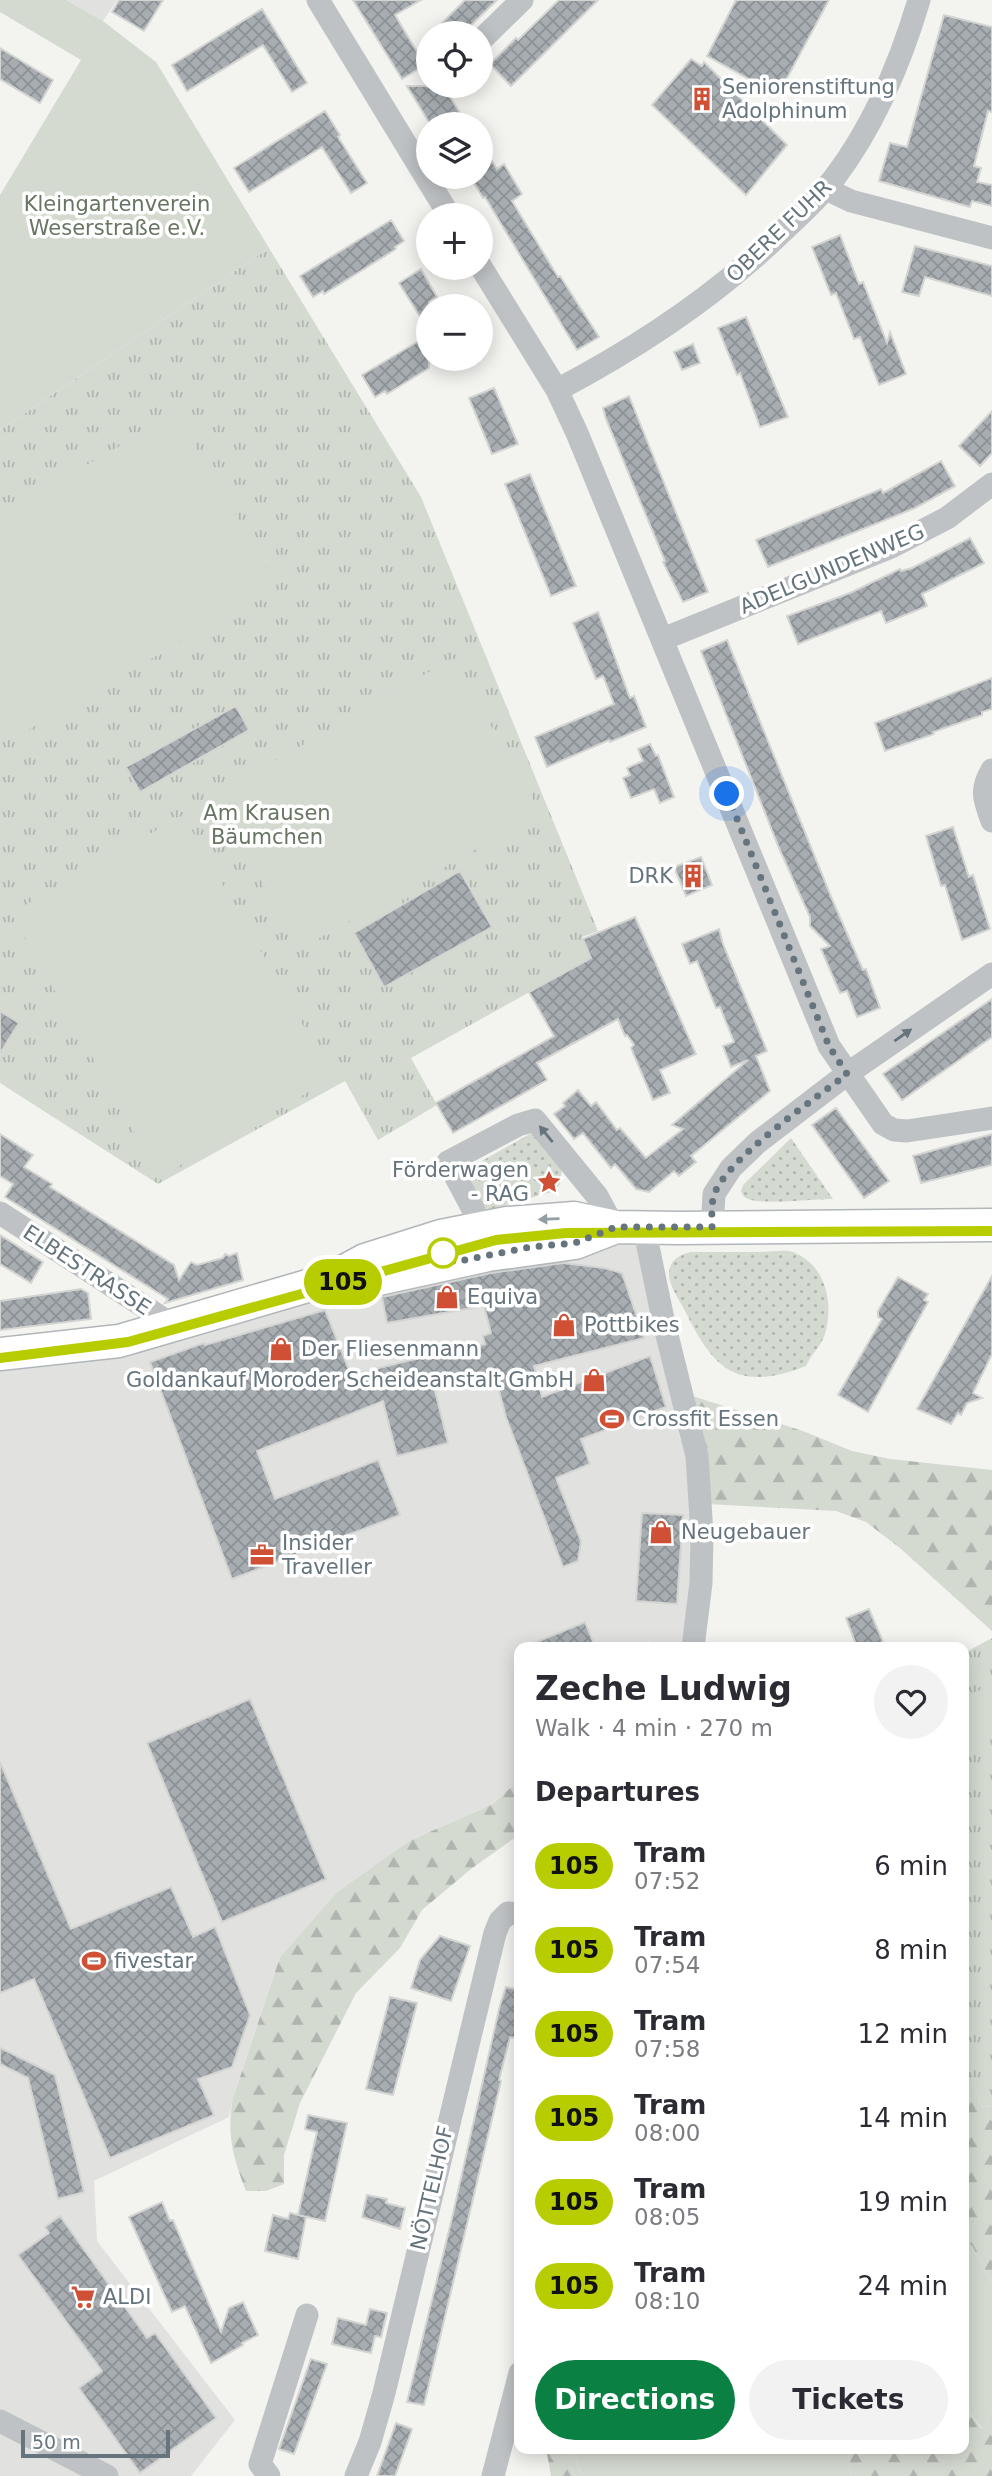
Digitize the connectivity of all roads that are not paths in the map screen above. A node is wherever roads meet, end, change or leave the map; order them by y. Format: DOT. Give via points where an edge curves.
graph roads {
  1 [pos="317,0"];
  2 [pos="522,0"];
  3 [pos="919,0"];
  4 [pos="493,28"];
  5 [pos="826,189"];
  6 [pos="442,203"];
  7 [pos="992,238"];
  8 [pos="489,280"];
  9 [pos="556,390"];
  10 [pos="992,484"];
  11 [pos="663,639"];
  12 [pos="992,770"];
  13 [pos="992,821"];
  14 [pos="992,974"];
  15 [pos="847,1074"];
  16 [pos="992,1118"];
  17 [pos="0,1213"];
  18 [pos="992,1225"];
  19 [pos="630,1227"];
  20 [pos="712,1227"];
  21 [pos="480,1228"];
  22 [pos="328,1280"];
  23 [pos="174,1326"];
  24 [pos="0,1354"];
  25 [pos="693,1642"];
  26 [pos="514,1914"];
  27 [pos="307,2315"];
  28 [pos="514,2396"];
  29 [pos="0,2421"];
  30 [pos="107,2476"];
  31 [pos="269,2476"];
  32 [pos="356,2476"];
  33 [pos="493,2476"];
  1 -- 6 [label="street"];
  2 -- 4 [label="street"];
  3 -- 5 [label="street, OBERE FUHR" via="891,81"];
  5 -- 7 [label="street" via="851,201"];
  5 -- 9 [label="street, OBERE FUHR" via="756,258 699,304"];
  8 -- 9 [label="street"];
  9 -- 11 [label="street"];
  10 -- 11 [label="street, ADELGUNDENWEG" via="947,518 891,547"];
  11 -- 15 [label="street" via="829,1046"];
  12 -- 13 [label="street" via="984,787"];
  15 -- 14 [label="street, one-way"];
  15 -- 16 [label="street" via="883,1124 894,1130"];
  15 -- 20 [label="street" via="758,1142 732,1168 715,1194"];
  17 -- 23 [label="street, ELBESTRASSE"];
  18 -- 20 [label="main road"];
  19 -- 20 [label="main road"];
  19 -- 21 [label="main road, one-way" via="575,1218"];
  19 -- 21 [label="street, one-way" via="597,1196 535,1120 448,1162"];
  19 -- 22 [label="main road" via="575,1243 488,1255 369,1281"];
  19 -- 25 [label="street" via="663,1319 697,1456 701,1583"];
  21 -- 22 [label="main road" via="365,1260"];
  22 -- 23 [label="main road"];
  23 -- 24 [label="main road" via="119,1342"];
  26 -- 32 [label="street, NÖTTELHOF" via="500,1921 495,1933 384,2393"];
  27 -- 31 [label="street" via="260,2464"];
  28 -- 33 [label="street"];
  29 -- 30 [label="street"];
}
